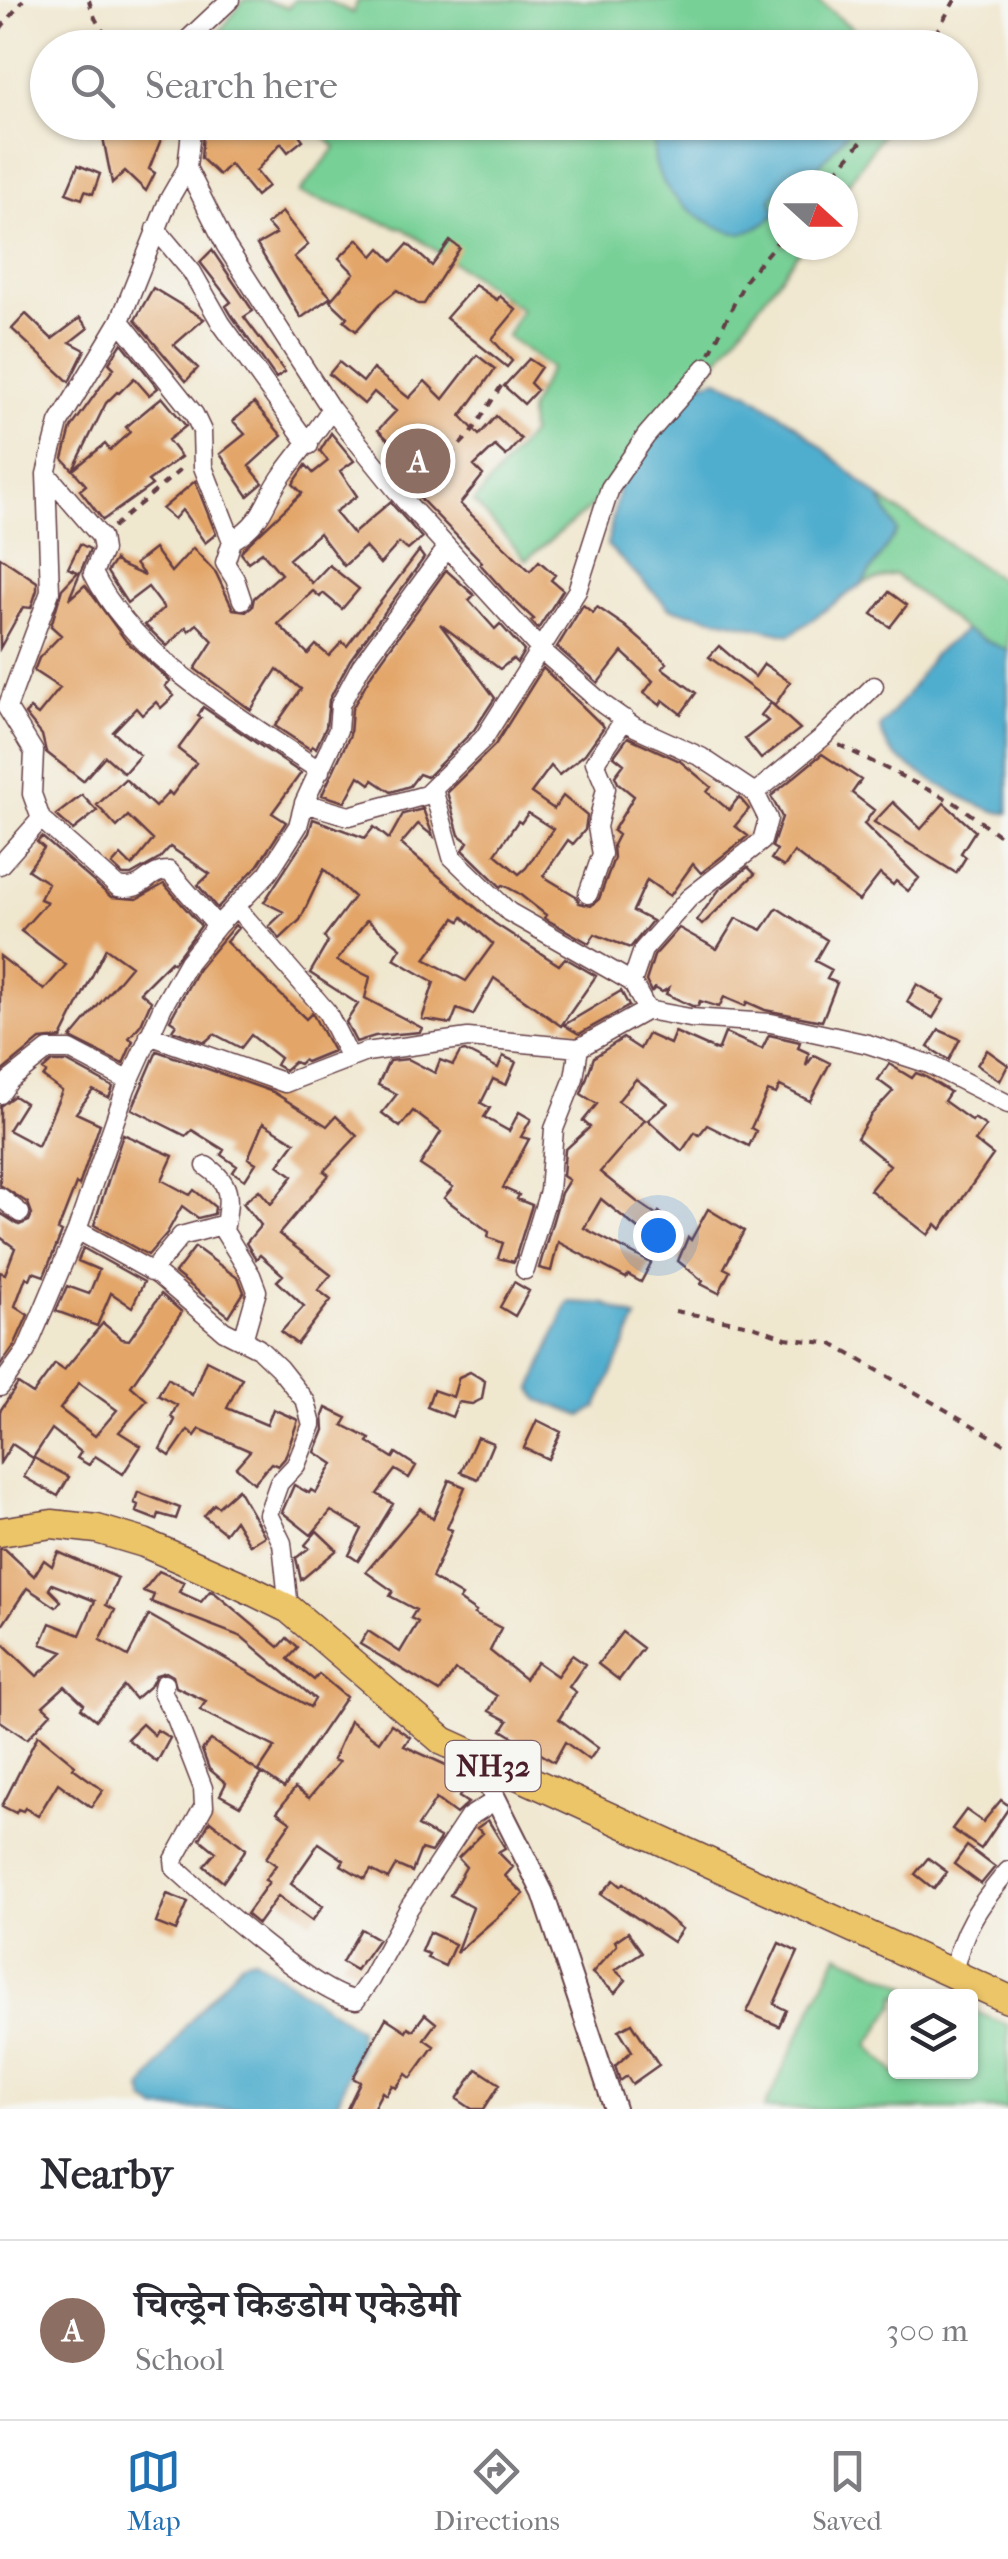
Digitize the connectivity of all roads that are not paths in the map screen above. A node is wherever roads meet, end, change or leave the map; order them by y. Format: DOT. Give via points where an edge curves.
graph roads {
  1 [pos="230,0"];
  2 [pos="198,30"];
  3 [pos="190,140"];
  4 [pos="187,168"];
  5 [pos="156,228"];
  6 [pos="120,321"];
  7 [pos="706,367"];
  8 [pos="331,409"];
  9 [pos="309,444"];
  10 [pos="46,474"];
  11 [pos="232,541"];
  12 [pos="447,548"];
  13 [pos="242,600"];
  14 [pos="539,648"];
  15 [pos="874,686"];
  16 [pos="625,719"];
  17 [pos="320,771"];
  18 [pos="433,790"];
  19 [pos="755,794"];
  20 [pos="304,803"];
  21 [pos="41,819"];
  22 [pos="0,865"];
  23 [pos="588,894"];
  24 [pos="237,908"];
  25 [pos="217,926"];
  26 [pos="632,982"];
  27 [pos="647,1010"];
  28 [pos="149,1035"];
  29 [pos="579,1048"];
  30 [pos="350,1058"];
  31 [pos="129,1080"];
  32 [pos="0,1094"];
  33 [pos="1008,1104"];
  34 [pos="206,1166"];
  35 [pos="0,1197"];
  36 [pos="20,1213"];
  37 [pos="225,1224"];
  38 [pos="77,1230"];
  39 [pos="525,1270"];
  40 [pos="151,1272"];
  41 [pos="242,1340"];
  42 [pos="0,1388"];
  43 [pos="1,1534"];
  44 [pos="289,1609"];
  45 [pos="164,1684"];
  46 [pos="475,1758"];
  47 [pos="496,1800"];
  48 [pos="1008,1871"];
  49 [pos="953,1974"];
  50 [pos="1008,2000"];
  51 [pos="616,2109"];
  1 -- 2 [label="street"];
  3 -- 4 [label="street"];
  4 -- 5 [label="street"];
  4 -- 8 [label="street" via="226,246"];
  5 -- 6 [label="street"];
  5 -- 9 [label="street"];
  6 -- 10 [label="street" via="59,423"];
  6 -- 11 [label="street" via="194,414 205,448 203,466"];
  7 -- 14 [label="street" via="610,488 577,591"];
  8 -- 9 [label="street"];
  8 -- 12 [label="street"];
  9 -- 11 [label="street" via="281,475 267,508"];
  10 -- 17 [label="street" via="101,536 93,573 133,630 188,680"];
  10 -- 21 [label="street" via="50,592 7,708 34,752 32,794"];
  11 -- 13 [label="street" via="225,563"];
  12 -- 14 [label="street"];
  12 -- 17 [label="street" via="361,666 340,704 338,730"];
  14 -- 16 [label="street"];
  14 -- 18 [label="street" via="484,738"];
  15 -- 19 [label="street"];
  16 -- 19 [label="street" via="702,757"];
  16 -- 23 [label="street" via="595,762 606,788 597,827 602,854"];
  17 -- 20 [label="street"];
  18 -- 20 [label="street" via="349,816"];
  18 -- 26 [label="street" via="452,857 510,912"];
  19 -- 26 [label="street" via="768,819 762,841 689,898 644,950"];
  20 -- 24 [label="street" via="298,826"];
  21 -- 22 [label="street"];
  21 -- 25 [label="street" via="118,887 139,887 168,871"];
  24 -- 25 [label="street"];
  24 -- 30 [label="street" via="326,1012"];
  25 -- 28 [label="street" via="188,962"];
  26 -- 27 [label="street"];
  27 -- 29 [label="street"];
  27 -- 33 [label="street" via="770,1023 868,1044 929,1064"];
  28 -- 30 [label="street" via="286,1083"];
  28 -- 31 [label="street"];
  29 -- 30 [label="street" via="468,1038"];
  29 -- 39 [label="street" via="554,1129 549,1191"];
  31 -- 32 [label="street" via="70,1050 48,1050"];
  31 -- 38 [label="street"];
  34 -- 37 [label="street" via="229,1194"];
  35 -- 36 [label="street"];
  37 -- 40 [label="street" via="181,1236"];
  37 -- 41 [label="street" via="257,1291"];
  38 -- 40 [label="street"];
  38 -- 42 [label="street" via="26,1350"];
  40 -- 41 [label="street"];
  41 -- 44 [label="street" via="279,1368 306,1402 312,1425 268,1514 282,1543"];
  43 -- 44 [label="main road, NH32" via="52,1524 97,1530 144,1543"];
  44 -- 46 [label="main road, NH32" via="443,1741"];
  45 -- 47 [label="street" via="203,1788 204,1806 175,1868 258,1939 348,1999 356,2000 370,1980 468,1817"];
  46 -- 47 [label="street"];
  46 -- 49 [label="main road, NH32"];
  47 -- 51 [label="street" via="543,1894"];
  48 -- 49 [label="street" via="976,1909"];
  49 -- 50 [label="main road, NH32"];
}
